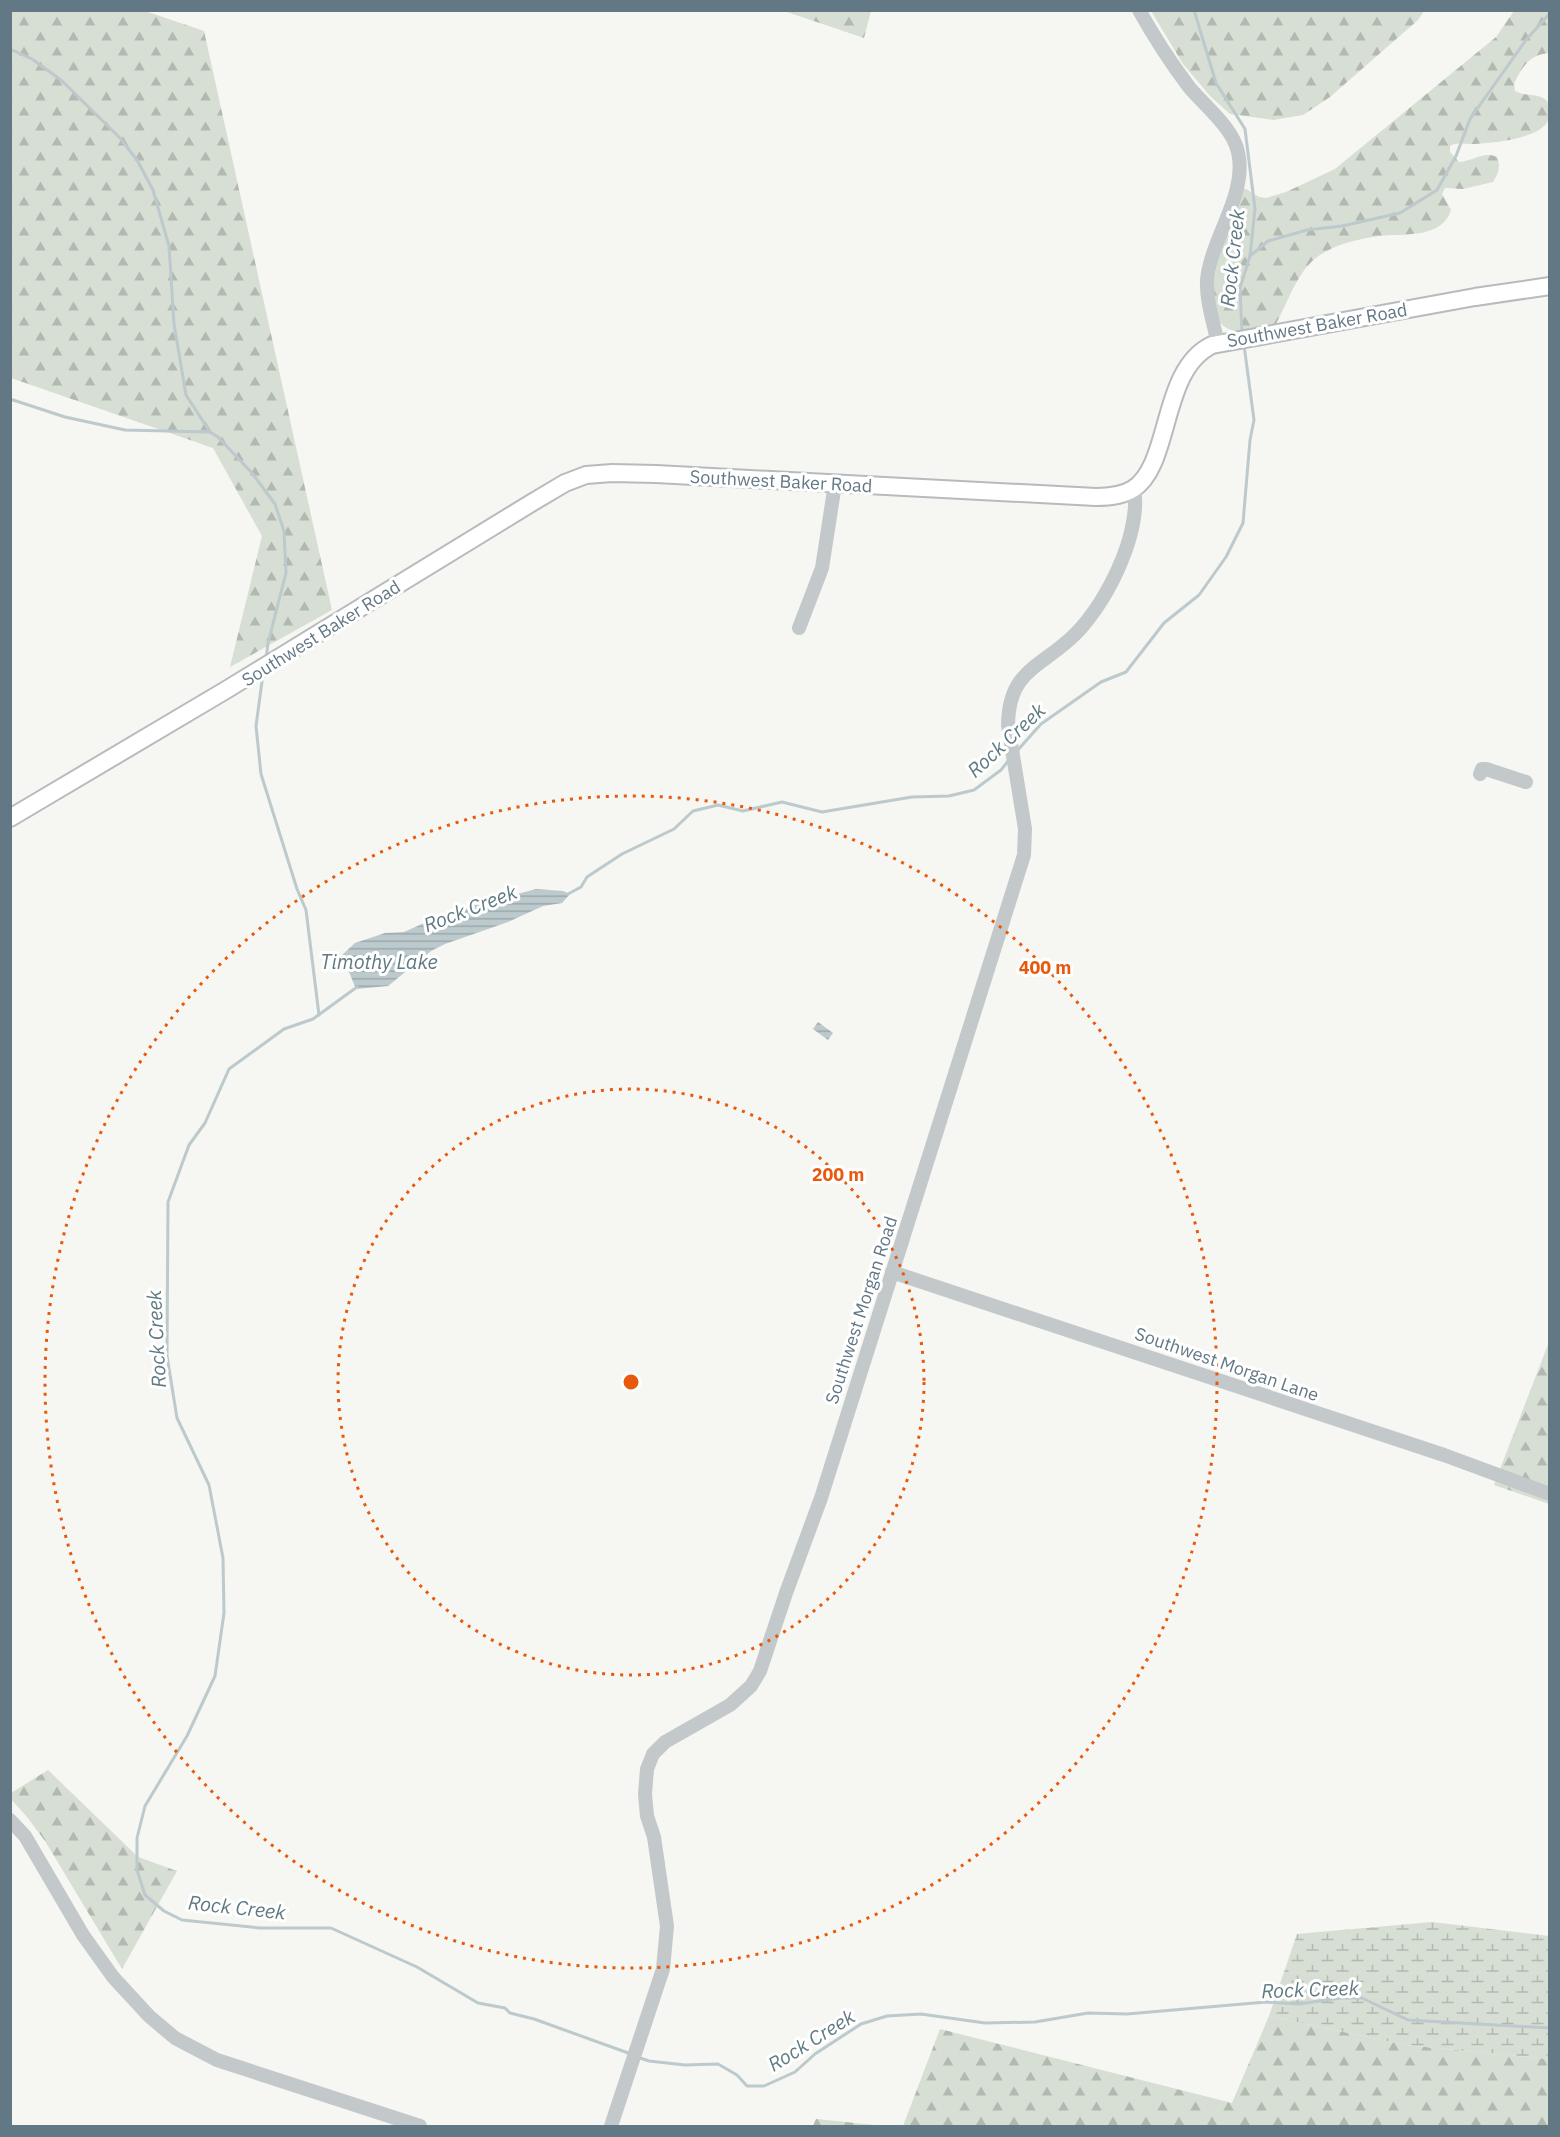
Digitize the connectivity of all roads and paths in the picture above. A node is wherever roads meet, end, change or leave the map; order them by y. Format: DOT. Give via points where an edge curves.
graph roads {
  1 [pos="1139,10"];
  2 [pos="1550,286"];
  3 [pos="1218,343"];
  4 [pos="835,484"];
  5 [pos="1134,488"];
  6 [pos="799,627"];
  7 [pos="1480,774"];
  8 [pos="1526,782"];
  9 [pos="10,818"];
  10 [pos="892,1272"];
  11 [pos="1550,1494"];
  12 [pos="10,1820"];
  13 [pos="420,2127"];
  14 [pos="612,2127"];
  1 -- 3 [label="street" via="1189,86 1229,132 1238,152 1239,181 1207,279"];
  2 -- 3 [label="main road, Southwest Baker Road"];
  3 -- 5 [label="main road, Southwest Baker Road" via="1203,350 1182,378 1152,463"];
  4 -- 5 [label="main road, Southwest Baker Road" via="1096,497 1118,495"];
  4 -- 6 [label="street" via="822,568"];
  4 -- 9 [label="main road, Southwest Baker Road" via="645,474 599,473 580,477"];
  5 -- 10 [label="street, Southwest Morgan Road" via="1134,522 1100,607 1070,640 1021,678 1008,708 1025,829 1024,855"];
  7 -- 8 [label="street" via="1486,769"];
  10 -- 11 [label="street, Southwest Morgan Lane" via="1444,1455"];
  10 -- 14 [label="street, Southwest Morgan Road" via="821,1498 760,1671 730,1706 665,1742 653,1754 647,1769 647,1816 667,1926 663,1969"];
  12 -- 13 [label="street" via="25,1836 83,1935 113,1977 175,2038 216,2060"];
}
